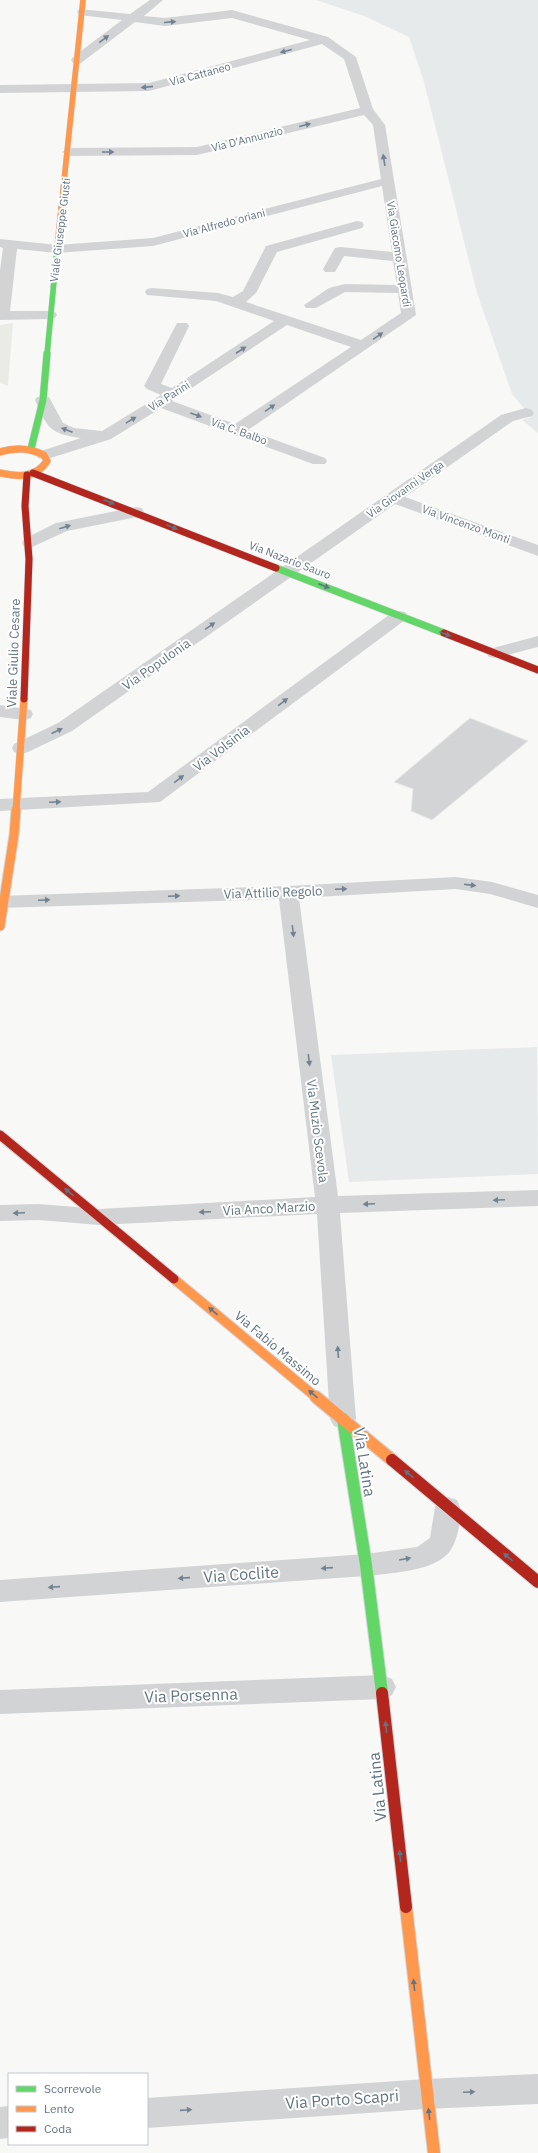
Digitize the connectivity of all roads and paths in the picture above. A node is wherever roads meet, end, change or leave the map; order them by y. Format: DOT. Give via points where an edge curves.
graph roads {
  1 [pos="157,0"];
  2 [pos="83,6"];
  3 [pos="132,18"];
  4 [pos="324,40"];
  5 [pos="77,60"];
  6 [pos="0,88"];
  7 [pos="73,88"];
  8 [pos="368,110"];
  9 [pos="69,152"];
  10 [pos="387,181"];
  11 [pos="357,225"];
  12 [pos="315,237"];
  13 [pos="5,244"];
  14 [pos="57,249"];
  15 [pos="340,251"];
  16 [pos="399,257"];
  17 [pos="330,269"];
  18 [pos="404,289"];
  19 [pos="152,292"];
  20 [pos="235,303"];
  21 [pos="311,305"];
  22 [pos="50,315"];
  23 [pos="1,316"];
  24 [pos="285,320"];
  25 [pos="182,326"];
  26 [pos="363,346"];
  27 [pos="174,394"];
  28 [pos="43,400"];
  29 [pos="159,402"];
  30 [pos="526,413"];
  31 [pos="25,429"];
  32 [pos="237,430"];
  33 [pos="105,436"];
  34 [pos="10,440"];
  35 [pos="0,451"];
  36 [pos="37,452"];
  37 [pos="319,460"];
  38 [pos="0,473"];
  39 [pos="30,474"];
  40 [pos="394,498"];
  41 [pos="136,512"];
  42 [pos="30,543"];
  43 [pos="538,551"];
  44 [pos="287,572"];
  45 [pos="399,616"];
  46 [pos="538,641"];
  47 [pos="495,653"];
  48 [pos="538,670"];
  49 [pos="0,711"];
  50 [pos="24,714"];
  51 [pos="22,748"];
  52 [pos="8,804"];
  53 [pos="288,892"];
  54 [pos="2,901"];
  55 [pos="538,902"];
  56 [pos="0,926"];
  57 [pos="0,1135"];
  58 [pos="538,1198"];
  59 [pos="328,1205"];
  60 [pos="0,1213"];
  61 [pos="99,1217"];
  62 [pos="343,1419"];
  63 [pos="448,1507"];
  64 [pos="366,1565"];
  65 [pos="538,1582"];
  66 [pos="0,1591"];
  67 [pos="382,1687"];
  68 [pos="0,1702"];
  69 [pos="538,2089"];
  70 [pos="426,2094"];
  71 [pos="148,2113"];
  72 [pos="434,2153"];
  1 -- 3 [label="street"];
  2 -- 3 [label="street"];
  2 -- 5 [label="street, Viale Giuseppe Giusti"];
  3 -- 4 [label="street, one-way" via="165,22 232,14"];
  5 -- 3 [label="street, one-way"];
  4 -- 7 [label="street, Via Cattaneo, one-way" via="149,87"];
  4 -- 8 [label="street" via="350,57"];
  5 -- 7 [label="street, Viale Giuseppe Giusti"];
  6 -- 7 [label="street, Via Cattaneo"];
  7 -- 9 [label="street, Viale Giuseppe Giusti"];
  9 -- 8 [label="street, Via D'Annunzio, one-way" via="197,151"];
  10 -- 8 [label="street, Via Giacomo Leopardi, one-way" via="379,125"];
  9 -- 14 [label="street, Viale Giuseppe Giusti"];
  10 -- 14 [label="street, Via Alfredo oriani" via="153,242"];
  10 -- 16 [label="street, Via Giacomo Leopardi"];
  11 -- 12 [label="street"];
  12 -- 15 [label="street"];
  12 -- 20 [label="street" via="271,249 249,293"];
  13 -- 14 [label="street, Via Alfredo oriani"];
  13 -- 23 [label="street"];
  14 -- 22 [label="street, Viale Giuseppe Giusti"];
  15 -- 16 [label="street"];
  15 -- 17 [label="street"];
  16 -- 18 [label="street, Via Giacomo Leopardi"];
  18 -- 21 [label="street" via="345,288 334,291"];
  26 -- 18 [label="street, Via Giacomo Leopardi, one-way" via="409,315"];
  19 -- 20 [label="street" via="218,297"];
  20 -- 24 [label="street"];
  22 -- 23 [label="street"];
  22 -- 28 [label="street, Viale Giuseppe Giusti"];
  24 -- 26 [label="street"];
  27 -- 24 [label="street, Via Parini, one-way"];
  25 -- 27 [label="street" via="152,386"];
  32 -- 26 [label="street, Via Giacomo Leopardi, one-way"];
  27 -- 29 [label="street, Via Parini"];
  28 -- 31 [label="street, Viale Giuseppe Giusti"];
  33 -- 28 [label="street, one-way" via="72,432 53,423"];
  28 -- 36 [label="street, Viale Giuseppe Giusti"];
  29 -- 32 [label="street, Via C. Balbo, one-way"];
  33 -- 29 [label="street, Via Parini, one-way"];
  30 -- 40 [label="street, Via Giovanni Verga" via="507,418"];
  32 -- 37 [label="street, Via C. Balbo"];
  33 -- 36 [label="street, Via Parini"];
  34 -- 35 [label="street"];
  35 -- 36 [label="street" via="13,448"];
  36 -- 39 [label="street, Viale Giuseppe Giusti" via="46,458 46,465"];
  38 -- 39 [label="street" via="12,476"];
  39 -- 41 [label="street, Via Nazario Sauro, one-way"];
  39 -- 42 [label="street, Viale Giulio Cesare" via="21,498"];
  40 -- 43 [label="street, Via Vincenzo Monti"];
  40 -- 44 [label="street, Via Giovanni Verga"];
  42 -- 41 [label="street, one-way" via="62,527"];
  41 -- 44 [label="street, Via Nazario Sauro, one-way"];
  42 -- 50 [label="street, Viale Giulio Cesare"];
  44 -- 45 [label="street, Via Nazario Sauro, one-way"];
  51 -- 44 [label="street, Via Populonia, one-way" via="65,727"];
  45 -- 47 [label="street, Via Nazario Sauro, one-way"];
  52 -- 45 [label="street, Via Volsinia, one-way" via="153,798"];
  46 -- 47 [label="street"];
  47 -- 48 [label="street, Via Nazario Sauro"];
  49 -- 50 [label="street"];
  50 -- 51 [label="street, Viale Giulio Cesare"];
  51 -- 52 [label="street, Viale Giulio Cesare"];
  52 -- 54 [label="street, Viale Giulio Cesare"];
  54 -- 53 [label="street, Via Attilio Regolo, one-way"];
  53 -- 55 [label="street, Via Attilio Regolo, one-way" via="456,883 492,888"];
  53 -- 59 [label="street, Via Muzio Scevola, one-way"];
  54 -- 56 [label="street, Viale Giulio Cesare"];
  61 -- 57 [label="street, Via Fabio Massimo, one-way"];
  58 -- 59 [label="street, Via Anco Marzio, one-way"];
  59 -- 61 [label="street, Via Anco Marzio, one-way"];
  62 -- 59 [label="street, Via Muzio Scevola, one-way"];
  61 -- 60 [label="street, Via Anco Marzio, one-way" via="39,1212"];
  62 -- 61 [label="street, Via Fabio Massimo, one-way"];
  63 -- 62 [label="street, Via Fabio Massimo, one-way"];
  62 -- 64 [label="street, Via Latina"];
  64 -- 63 [label="street, Via Coclite, one-way" via="420,1556 434,1551 440,1544"];
  65 -- 63 [label="street, Via Fabio Massimo, one-way"];
  64 -- 66 [label="street, Via Coclite, one-way"];
  64 -- 67 [label="street, Via Latina"];
  67 -- 68 [label="street, Via Porsenna"];
  70 -- 67 [label="street, Via Latina, one-way"];
  70 -- 69 [label="street, Via Porto Scapri, one-way"];
  71 -- 70 [label="street, Via Porto Scapri, one-way"];
  72 -- 70 [label="street, Via Latina, one-way"];
}
